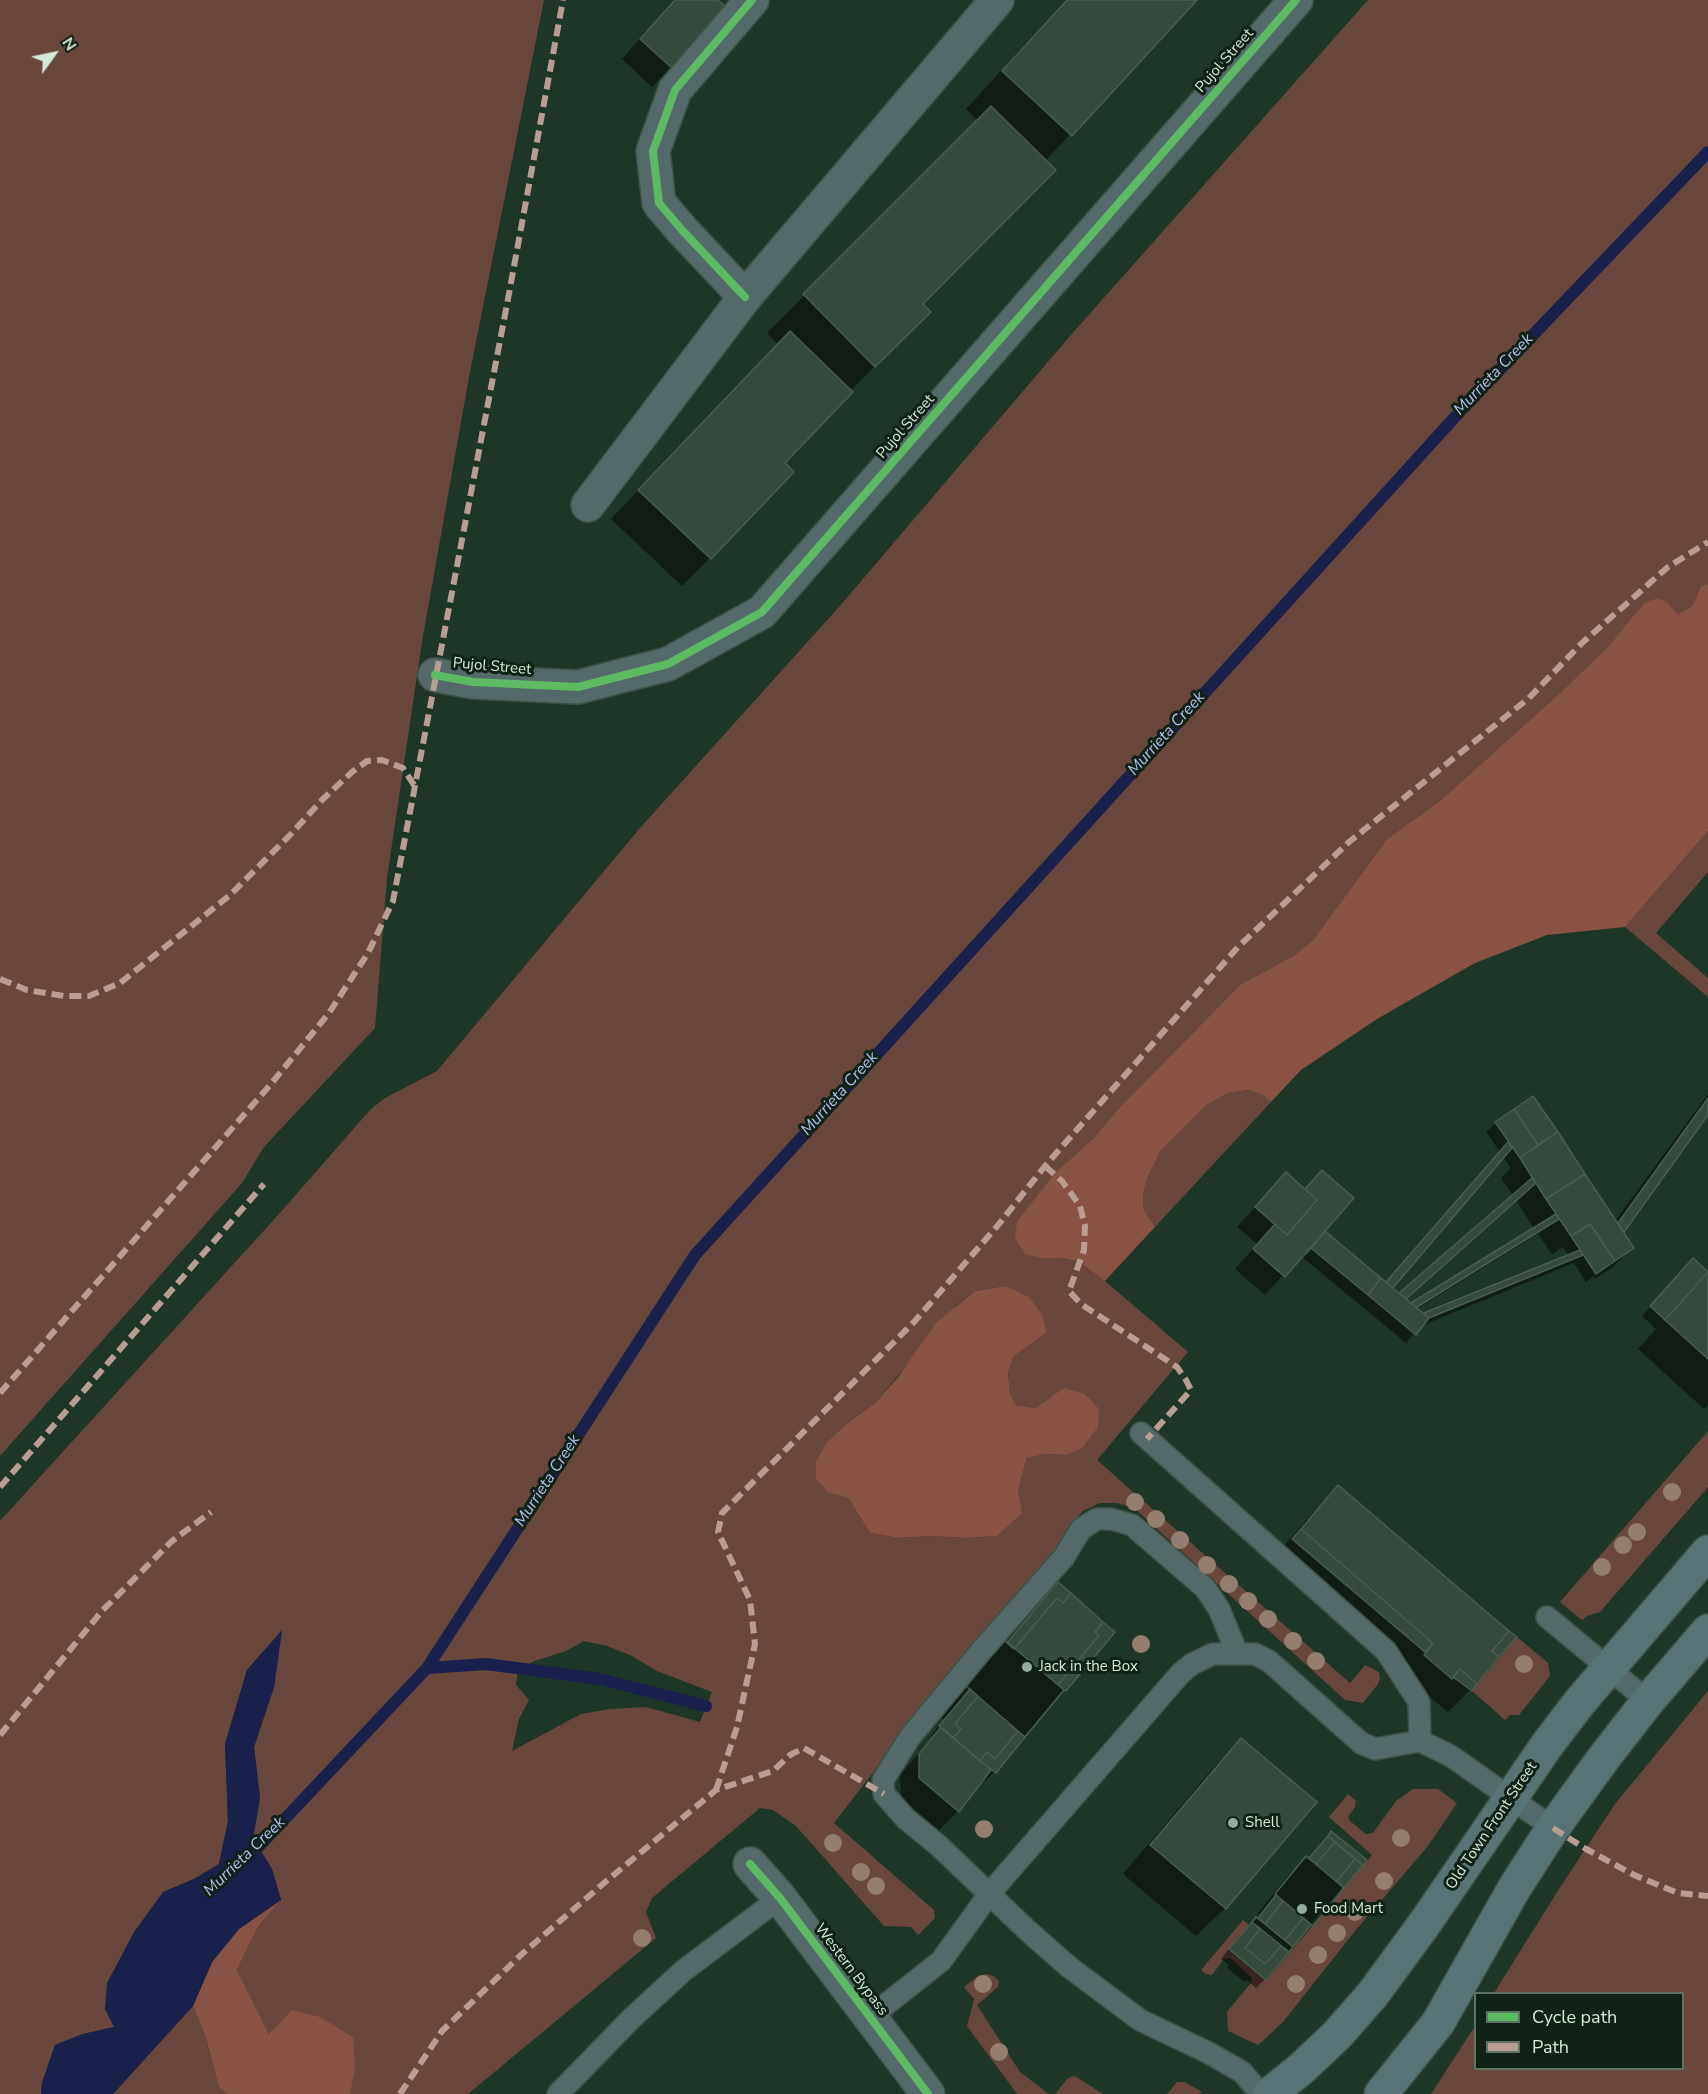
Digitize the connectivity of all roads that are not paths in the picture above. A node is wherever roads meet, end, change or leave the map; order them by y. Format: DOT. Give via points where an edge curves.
graph roads {
  1 [pos="752,0"];
  2 [pos="997,0"];
  3 [pos="1296,0"];
  4 [pos="745,297"];
  5 [pos="588,505"];
  6 [pos="435,675"];
  7 [pos="1141,1433"];
  8 [pos="1708,1552"];
  9 [pos="1547,1617"];
  10 [pos="1708,1631"];
  11 [pos="1237,1653"];
  12 [pos="1607,1668"];
  13 [pos="1648,1701"];
  14 [pos="1420,1741"];
  15 [pos="1512,1798"];
  16 [pos="1553,1828"];
  17 [pos="750,1864"];
  18 [pos="990,1893"];
  19 [pos="780,1898"];
  20 [pos="870,2017"];
  21 [pos="558,2094"];
  22 [pos="928,2094"];
  23 [pos="1261,2094"];
  24 [pos="1270,2094"];
  25 [pos="1381,2094"];
  1 -- 4 [label="street" via="675,90 653,152 659,203"];
  2 -- 4 [label="street"];
  3 -- 6 [label="street, Pujol Street" via="762,612 668,664 578,687 473,682"];
  4 -- 5 [label="street"];
  7 -- 14 [label="lane" via="1386,1651 1419,1702"];
  8 -- 12 [label="main road, Old Town Front Street"];
  9 -- 12 [label="lane"];
  10 -- 13 [label="main road"];
  11 -- 14 [label="lane" via="1255,1654 1269,1661 1361,1743 1375,1749"];
  11 -- 18 [label="lane" via="1213,1654 1181,1673"];
  11 -- 18 [label="lane" via="1205,1588 1132,1525 1098,1519 1080,1529 1064,1557 910,1737 883,1780 884,1794 906,1818"];
  12 -- 13 [label="lane"];
  12 -- 15 [label="main road, Old Town Front Street"];
  13 -- 16 [label="main road"];
  14 -- 15 [label="lane" via="1451,1755"];
  15 -- 16 [label="lane"];
  15 -- 24 [label="main road, Old Town Front Street" via="1373,1994 1337,2035"];
  16 -- 25 [label="main road" via="1437,2023"];
  17 -- 19 [label="street, Western Bypass"];
  18 -- 20 [label="lane" via="941,1961"];
  18 -- 23 [label="lane" via="1069,1966 1140,2020 1242,2072"];
  19 -- 20 [label="street, Western Bypass"];
  19 -- 21 [label="lane" via="683,1971"];
  20 -- 22 [label="street, Western Bypass"];
}
